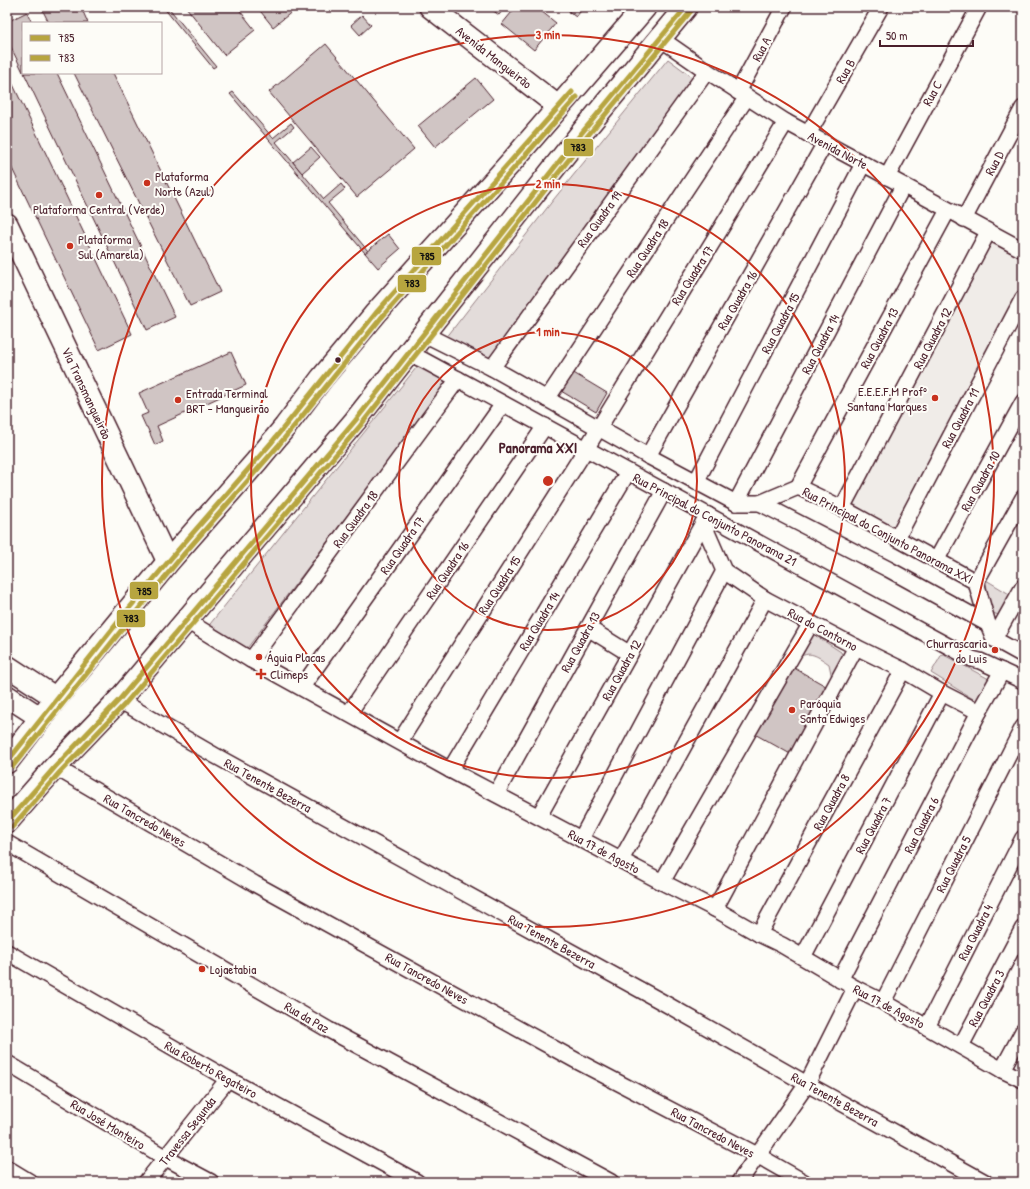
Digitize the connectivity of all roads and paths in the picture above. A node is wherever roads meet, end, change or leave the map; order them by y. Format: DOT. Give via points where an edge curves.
graph roads {
  1 [pos="430,7"];
  2 [pos="645,7"];
  3 [pos="686,7"];
  4 [pos="784,7"];
  5 [pos="881,7"];
  6 [pos="978,9"];
  7 [pos="661,39"];
  8 [pos="707,71"];
  9 [pos="743,94"];
  10 [pos="559,107"];
  11 [pos="1023,108"];
  12 [pos="786,122"];
  13 [pos="808,134"];
  14 [pos="825,144"];
  15 [pos="863,164"];
  16 [pos="886,176"];
  17 [pos="903,186"];
  18 [pos="948,210"];
  19 [pos="964,219"];
  20 [pos="7,224"];
  21 [pos="988,232"];
  22 [pos="1023,250"];
  23 [pos="1023,298"];
  24 [pos="424,334"];
  25 [pos="408,353"];
  26 [pos="492,368"];
  27 [pos="458,379"];
  28 [pos="547,399"];
  29 [pos="1023,402"];
  30 [pos="503,404"];
  31 [pos="545,426"];
  32 [pos="598,429"];
  33 [pos="586,449"];
  34 [pos="648,456"];
  35 [pos="628,472"];
  36 [pos="696,482"];
  37 [pos="798,487"];
  38 [pos="664,491"];
  39 [pos="1023,498"];
  40 [pos="736,503"];
  41 [pos="760,504"];
  42 [pos="842,508"];
  43 [pos="705,519"];
  44 [pos="897,538"];
  45 [pos="937,560"];
  46 [pos="168,562"];
  47 [pos="724,571"];
  48 [pos="976,582"];
  49 [pos="1023,587"];
  50 [pos="765,599"];
  51 [pos="187,621"];
  52 [pos="811,623"];
  53 [pos="988,624"];
  54 [pos="588,628"];
  55 [pos="994,638"];
  56 [pos="856,647"];
  57 [pos="630,654"];
  58 [pos="1023,655"];
  59 [pos="251,660"];
  60 [pos="7,666"];
  61 [pos="903,670"];
  62 [pos="1002,671"];
  63 [pos="1023,681"];
  64 [pos="302,687"];
  65 [pos="942,693"];
  66 [pos="7,696"];
  67 [pos="56,698"];
  68 [pos="119,700"];
  69 [pos="979,712"];
  70 [pos="349,713"];
  71 [pos="41,718"];
  72 [pos="1023,727"];
  73 [pos="400,741"];
  74 [pos="7,762"];
  75 [pos="55,767"];
  76 [pos="450,770"];
  77 [pos="496,794"];
  78 [pos="539,816"];
  79 [pos="7,822"];
  80 [pos="1023,838"];
  81 [pos="581,839"];
  82 [pos="7,843"];
  83 [pos="621,860"];
  84 [pos="662,882"];
  85 [pos="715,909"];
  86 [pos="1023,928"];
  87 [pos="759,934"];
  88 [pos="7,952"];
  89 [pos="803,957"];
  90 [pos="840,980"];
  91 [pos="855,988"];
  92 [pos="883,1002"];
  93 [pos="927,1026"];
  94 [pos="1023,1031"];
  95 [pos="961,1046"];
  96 [pos="7,1063"];
  97 [pos="1002,1070"];
  98 [pos="228,1079"];
  99 [pos="1023,1080"];
  100 [pos="807,1084"];
  101 [pos="757,1155"];
  102 [pos="166,1158"];
  103 [pos="7,1168"];
  104 [pos="30,1182"];
  105 [pos="146,1182"];
  106 [pos="211,1182"];
  107 [pos="417,1182"];
  108 [pos="611,1182"];
  109 [pos="739,1182"];
  110 [pos="804,1182"];
  111 [pos="985,1182"];
  1 -- 10 [label="street, Avenida Mangueirão"];
  2 -- 10 [label="main road"];
  3 -- 7 [label="main road"];
  4 -- 9 [label="street, Rua A"];
  5 -- 13 [label="street, Rua B"];
  6 -- 16 [label="street, Rua C"];
  7 -- 8 [label="street, Avenida Norte"];
  7 -- 24 [label="main road" via="580,135"];
  8 -- 9 [label="street, Avenida Norte"];
  8 -- 26 [label="street, Rua Quadra 19"];
  9 -- 12 [label="street, Avenida Norte"];
  9 -- 28 [label="street, Rua Quadra 18"];
  10 -- 46 [label="main road" via="376,313 256,462"];
  11 -- 19 [label="street, Rua D"];
  12 -- 13 [label="street, Avenida Norte"];
  12 -- 32 [label="street, Rua Quadra 17"];
  13 -- 14 [label="street, Avenida Norte"];
  14 -- 15 [label="street, Avenida Norte"];
  14 -- 34 [label="street, Rua Quadra 16"];
  15 -- 16 [label="street, Avenida Norte"];
  15 -- 36 [label="street, Rua Quadra 15"];
  16 -- 17 [label="street, Avenida Norte"];
  17 -- 18 [label="street, Avenida Norte"];
  17 -- 40 [label="street, Rua Quadra 14"];
  18 -- 19 [label="street, Avenida Norte"];
  18 -- 37 [label="street, Rua Quadra 13"];
  19 -- 21 [label="street, Avenida Norte"];
  20 -- 46 [label="street, Via Transmangueirão"];
  21 -- 22 [label="street, Avenida Norte"];
  21 -- 42 [label="street, Rua Quadra 12"];
  23 -- 44 [label="street, Rua Quadra 11"];
  24 -- 25 [label="main road"];
  24 -- 26 [label="street, Rua Principal do Conjunto Panorama 21"];
  25 -- 27 [label="street, Rua Principal do Conjunto Panorama 21"];
  25 -- 51 [label="main road" via="355,421"];
  26 -- 28 [label="street, Rua Principal do Conjunto Panorama 21"];
  27 -- 30 [label="street, Rua Principal do Conjunto Panorama 21"];
  27 -- 59 [label="street, Rua Quadra 18"];
  28 -- 32 [label="street, Rua Principal do Conjunto Panorama 21"];
  29 -- 45 [label="street, Rua Quadra 10"];
  30 -- 31 [label="street, Rua Principal do Conjunto Panorama 21"];
  30 -- 64 [label="street, Rua Quadra 17"];
  31 -- 33 [label="street, Rua Principal do Conjunto Panorama 21"];
  31 -- 70 [label="street, Rua Quadra 16"];
  32 -- 33 [label="street, Rua Quadra 15"];
  32 -- 34 [label="street, Rua Principal do Conjunto Panorama 21"];
  33 -- 35 [label="street, Rua Principal do Conjunto Panorama 21"];
  33 -- 73 [label="street, Rua Quadra 15"];
  34 -- 36 [label="street, Rua Principal do Conjunto Panorama 21"];
  35 -- 38 [label="street, Rua Principal do Conjunto Panorama 21"];
  35 -- 76 [label="street, Rua Quadra 14"];
  36 -- 40 [label="street, Rua Principal do Conjunto Panorama 21"];
  37 -- 41 [label="street, Rua Principal do Conjunto Panorama XXI"];
  37 -- 42 [label="street, Rua Principal do Conjunto Panorama XXI"];
  38 -- 43 [label="street, Rua Principal do Conjunto Panorama 21"];
  38 -- 54 [label="street, Rua Quadra 13"];
  39 -- 48 [label="street"];
  40 -- 41 [label="street, Rua Principal do Conjunto Panorama 21"];
  41 -- 53 [label="street, Rua Principal do Conjunto Panorama 21" via="888,569"];
  42 -- 44 [label="street, Rua Principal do Conjunto Panorama XXI"];
  43 -- 47 [label="street"];
  43 -- 57 [label="street, Rua Quadra 12"];
  43 -- 62 [label="street, Rua Principal do Conjunto Panorama 21" via="972,659"];
  44 -- 45 [label="street, Rua Principal do Conjunto Panorama XXI"];
  45 -- 48 [label="street, Rua Principal do Conjunto Panorama XXI"];
  46 -- 67 [label="main road"];
  47 -- 50 [label="street, Rua do Contorno"];
  47 -- 81 [label="street"];
  48 -- 53 [label="street, Rua Principal do Conjunto Panorama XXI"];
  49 -- 55 [label="street"];
  50 -- 52 [label="street, Rua do Contorno"];
  50 -- 83 [label="street"];
  51 -- 59 [label="street, Rua 17 de Agosto"];
  51 -- 68 [label="main road"];
  52 -- 56 [label="street, Rua do Contorno"];
  52 -- 84 [label="street"];
  53 -- 55 [label="street"];
  54 -- 57 [label="street"];
  54 -- 77 [label="street, Rua Quadra 13"];
  55 -- 58 [label="street"];
  56 -- 61 [label="street, Rua do Contorno"];
  56 -- 85 [label="street"];
  57 -- 78 [label="street, Rua Quadra 12"];
  59 -- 64 [label="street, Rua 17 de Agosto"];
  60 -- 67 [label="street"];
  61 -- 65 [label="street, Rua do Contorno"];
  61 -- 87 [label="street, Rua Quadra 8"];
  62 -- 63 [label="street, Rua Principal do Conjunto Panorama 21"];
  62 -- 69 [label="street, Rua Quadra 6"];
  64 -- 70 [label="street, Rua 17 de Agosto"];
  65 -- 69 [label="street, Rua do Contorno"];
  65 -- 89 [label="street, Rua Quadra 7"];
  66 -- 71 [label="street"];
  67 -- 71 [label="main road"];
  68 -- 75 [label="main road"];
  68 -- 100 [label="street, Rua Tenente Bezerra"];
  69 -- 90 [label="street, Rua Quadra 6"];
  70 -- 73 [label="street, Rua 17 de Agosto"];
  71 -- 74 [label="main road"];
  72 -- 92 [label="street, Rua Quadra 5"];
  73 -- 76 [label="street, Rua 17 de Agosto"];
  75 -- 79 [label="main road"];
  75 -- 101 [label="street, Rua Tancredo Neves" via="255,884 575,1060"];
  76 -- 77 [label="street, Rua 17 de Agosto"];
  77 -- 78 [label="street, Rua 17 de Agosto"];
  78 -- 81 [label="street, Rua 17 de Agosto"];
  80 -- 93 [label="street, Rua Quadra 4"];
  81 -- 83 [label="street, Rua 17 de Agosto"];
  82 -- 108 [label="street, Rua da Paz" via="329,1030"];
  83 -- 84 [label="street, Rua 17 de Agosto"];
  84 -- 85 [label="street, Rua 17 de Agosto"];
  85 -- 87 [label="street, Rua 17 de Agosto"];
  86 -- 95 [label="street, Rua Quadra 3"];
  87 -- 89 [label="street, Rua 17 de Agosto"];
  88 -- 98 [label="street, Rua Roberto Regateiro"];
  89 -- 90 [label="street, Rua 17 de Agosto"];
  90 -- 91 [label="street, Rua 17 de Agosto"];
  91 -- 92 [label="street, Rua 17 de Agosto"];
  91 -- 100 [label="street"];
  92 -- 93 [label="street, Rua 17 de Agosto"];
  93 -- 95 [label="street, Rua 17 de Agosto"];
  94 -- 97 [label="street"];
  95 -- 97 [label="street, Rua 17 de Agosto"];
  96 -- 102 [label="street, Rua José Monteiro"];
  97 -- 99 [label="street, Rua 17 de Agosto"];
  98 -- 102 [label="street, Travessa Segunda"];
  98 -- 107 [label="street, Rua Roberto Regateiro"];
  100 -- 101 [label="street"];
  100 -- 111 [label="street, Rua Tenente Bezerra"];
  101 -- 109 [label="street"];
  101 -- 110 [label="street, Rua Tancredo Neves"];
  102 -- 105 [label="street, Travessa Segunda"];
  102 -- 106 [label="street, Rua José Monteiro"];
  103 -- 104 [label="street"];
}
